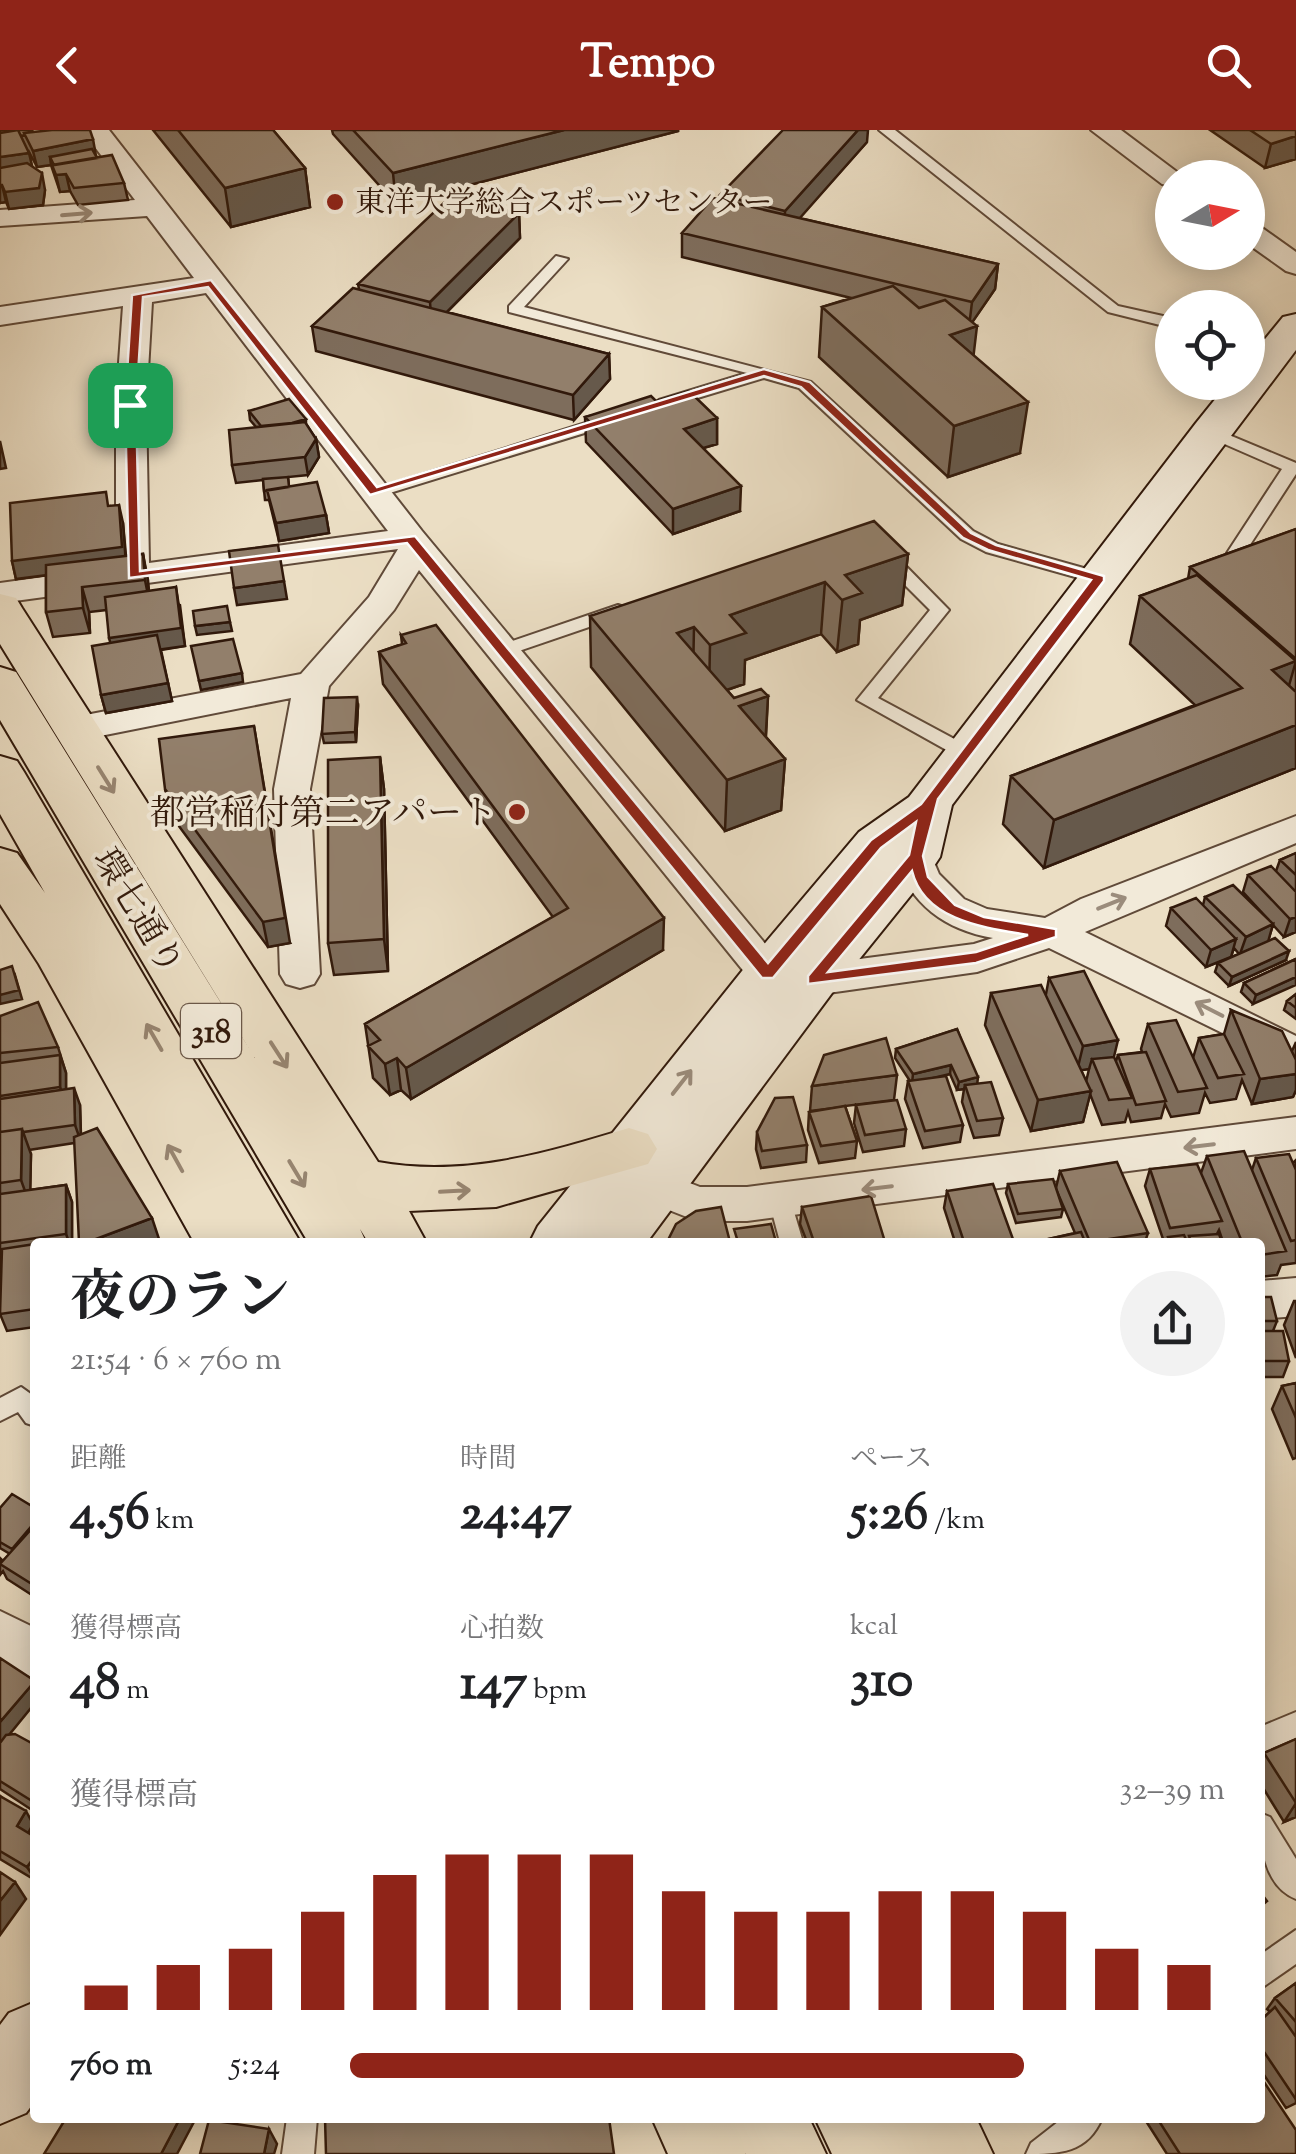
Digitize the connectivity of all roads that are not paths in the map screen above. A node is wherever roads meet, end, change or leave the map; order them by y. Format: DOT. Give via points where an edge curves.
graph roads {
  1 [pos="95,130"];
  2 [pos="886,130"];
  3 [pos="1104,130"];
  4 [pos="1155,166"];
  5 [pos="154,207"];
  6 [pos="0,218"];
  7 [pos="1265,243"];
  8 [pos="561,258"];
  9 [pos="1296,265"];
  10 [pos="211,284"];
  11 [pos="138,295"];
  12 [pos="0,316"];
  13 [pos="1155,319"];
  14 [pos="1274,338"];
  15 [pos="764,373"];
  16 [pos="653,407"];
  17 [pos="634,412"];
  18 [pos="1210,432"];
  19 [pos="374,492"];
  20 [pos="413,542"];
  21 [pos="874,543"];
  22 [pos="1236,552"];
  23 [pos="133,575"];
  24 [pos="1099,578"];
  25 [pos="0,593"];
  26 [pos="633,606"];
  27 [pos="0,608"];
  28 [pos="501,651"];
  29 [pos="0,682"];
  30 [pos="312,684"];
  31 [pos="75,729"];
  32 [pos="966,753"];
  33 [pos="0,772"];
  34 [pos="1296,829"];
  35 [pos="921,832"];
  36 [pos="41,840"];
  37 [pos="1050,933"];
  38 [pos="300,974"];
  39 [pos="790,977"];
  40 [pos="1296,1054"];
  41 [pos="1296,1133"];
  42 [pos="643,1168"];
  43 [pos="359,1180"];
  44 [pos="781,1201"];
  45 [pos="221,1238"];
  46 [pos="270,1238"];
  47 [pos="335,1238"];
  48 [pos="395,1238"];
  49 [pos="563,1238"];
  50 [pos="617,1238"];
  51 [pos="791,1238"];
  52 [pos="1296,1297"];
  53 [pos="1265,1300"];
  54 [pos="0,1410"];
  55 [pos="30,1410"];
  56 [pos="0,1634"];
  57 [pos="30,1652"];
  58 [pos="1296,1726"];
  59 [pos="1265,1739"];
  60 [pos="1265,1835"];
  61 [pos="1296,1885"];
  62 [pos="1296,1944"];
  63 [pos="1265,1970"];
  64 [pos="30,2046"];
  65 [pos="0,2087"];
  66 [pos="301,2123"];
  67 [pos="692,2123"];
  68 [pos="771,2123"];
  69 [pos="856,2123"];
  70 [pos="937,2123"];
  71 [pos="1080,2123"];
  72 [pos="298,2154"];
  73 [pos="708,2154"];
  74 [pos="788,2154"];
  75 [pos="874,2154"];
  76 [pos="955,2154"];
  77 [pos="1042,2154"];
  1 -- 5 [label="street"];
  2 -- 13 [label="lane" via="1113,309"];
  3 -- 4 [label="street"];
  6 -- 5 [label="street, one-way"];
  5 -- 10 [label="street"];
  7 -- 9 [label="street"];
  8 -- 15 [label="lane" via="514,308"];
  10 -- 11 [label="street"];
  10 -- 19 [label="street"];
  11 -- 12 [label="street"];
  11 -- 23 [label="street" via="130,405"];
  14 -- 18 [label="main road"];
  15 -- 16 [label="lane"];
  15 -- 24 [label="lane" via="806,384 967,535"];
  17 -- 19 [label="lane"];
  18 -- 22 [label="lane" via="1292,466"];
  18 -- 24 [label="main road"];
  19 -- 20 [label="street"];
  20 -- 23 [label="street"];
  20 -- 28 [label="street"];
  20 -- 30 [label="street" via="382,603"];
  21 -- 32 [label="lane" via="940,610 866,700"];
  23 -- 25 [label="street"];
  24 -- 32 [label="main road"];
  26 -- 28 [label="lane"];
  27 -- 31 [label="main road"];
  28 -- 39 [label="street"];
  29 -- 36 [label="main road, 環七通り / 318"];
  30 -- 31 [label="street"];
  30 -- 38 [label="street" via="292,790"];
  31 -- 43 [label="main road, one-way"];
  32 -- 35 [label="main road"];
  33 -- 36 [label="main road, 環七通り / 318"];
  37 -- 34 [label="street, one-way"];
  35 -- 37 [label="street" via="920,878 950,909 981,922"];
  35 -- 39 [label="main road"];
  45 -- 36 [label="main road, one-way" via="59,953"];
  46 -- 36 [label="main road, 環七通り / 318, one-way"];
  36 -- 47 [label="main road, 環七通り / 318, one-way"];
  37 -- 39 [label="street" via="976,958"];
  40 -- 37 [label="street, one-way"];
  39 -- 42 [label="main road"];
  41 -- 44 [label="street, one-way"];
  43 -- 42 [label="main road, one-way" via="397,1190 462,1192 565,1169"];
  42 -- 44 [label="street" via="698,1204"];
  42 -- 49 [label="main road"];
  42 -- 50 [label="main road"];
  43 -- 48 [label="main road"];
  44 -- 51 [label="lane"];
  52 -- 53 [label="street"];
  54 -- 55 [label="lane" via="21,1398"];
  56 -- 57 [label="street"];
  58 -- 59 [label="lane"];
  60 -- 61 [label="lane"];
  62 -- 63 [label="lane"];
  64 -- 65 [label="main road"];
  66 -- 72 [label="lane"];
  67 -- 73 [label="main road"];
  68 -- 74 [label="main road"];
  69 -- 75 [label="main road"];
  70 -- 76 [label="main road"];
  71 -- 77 [label="lane"];
}
